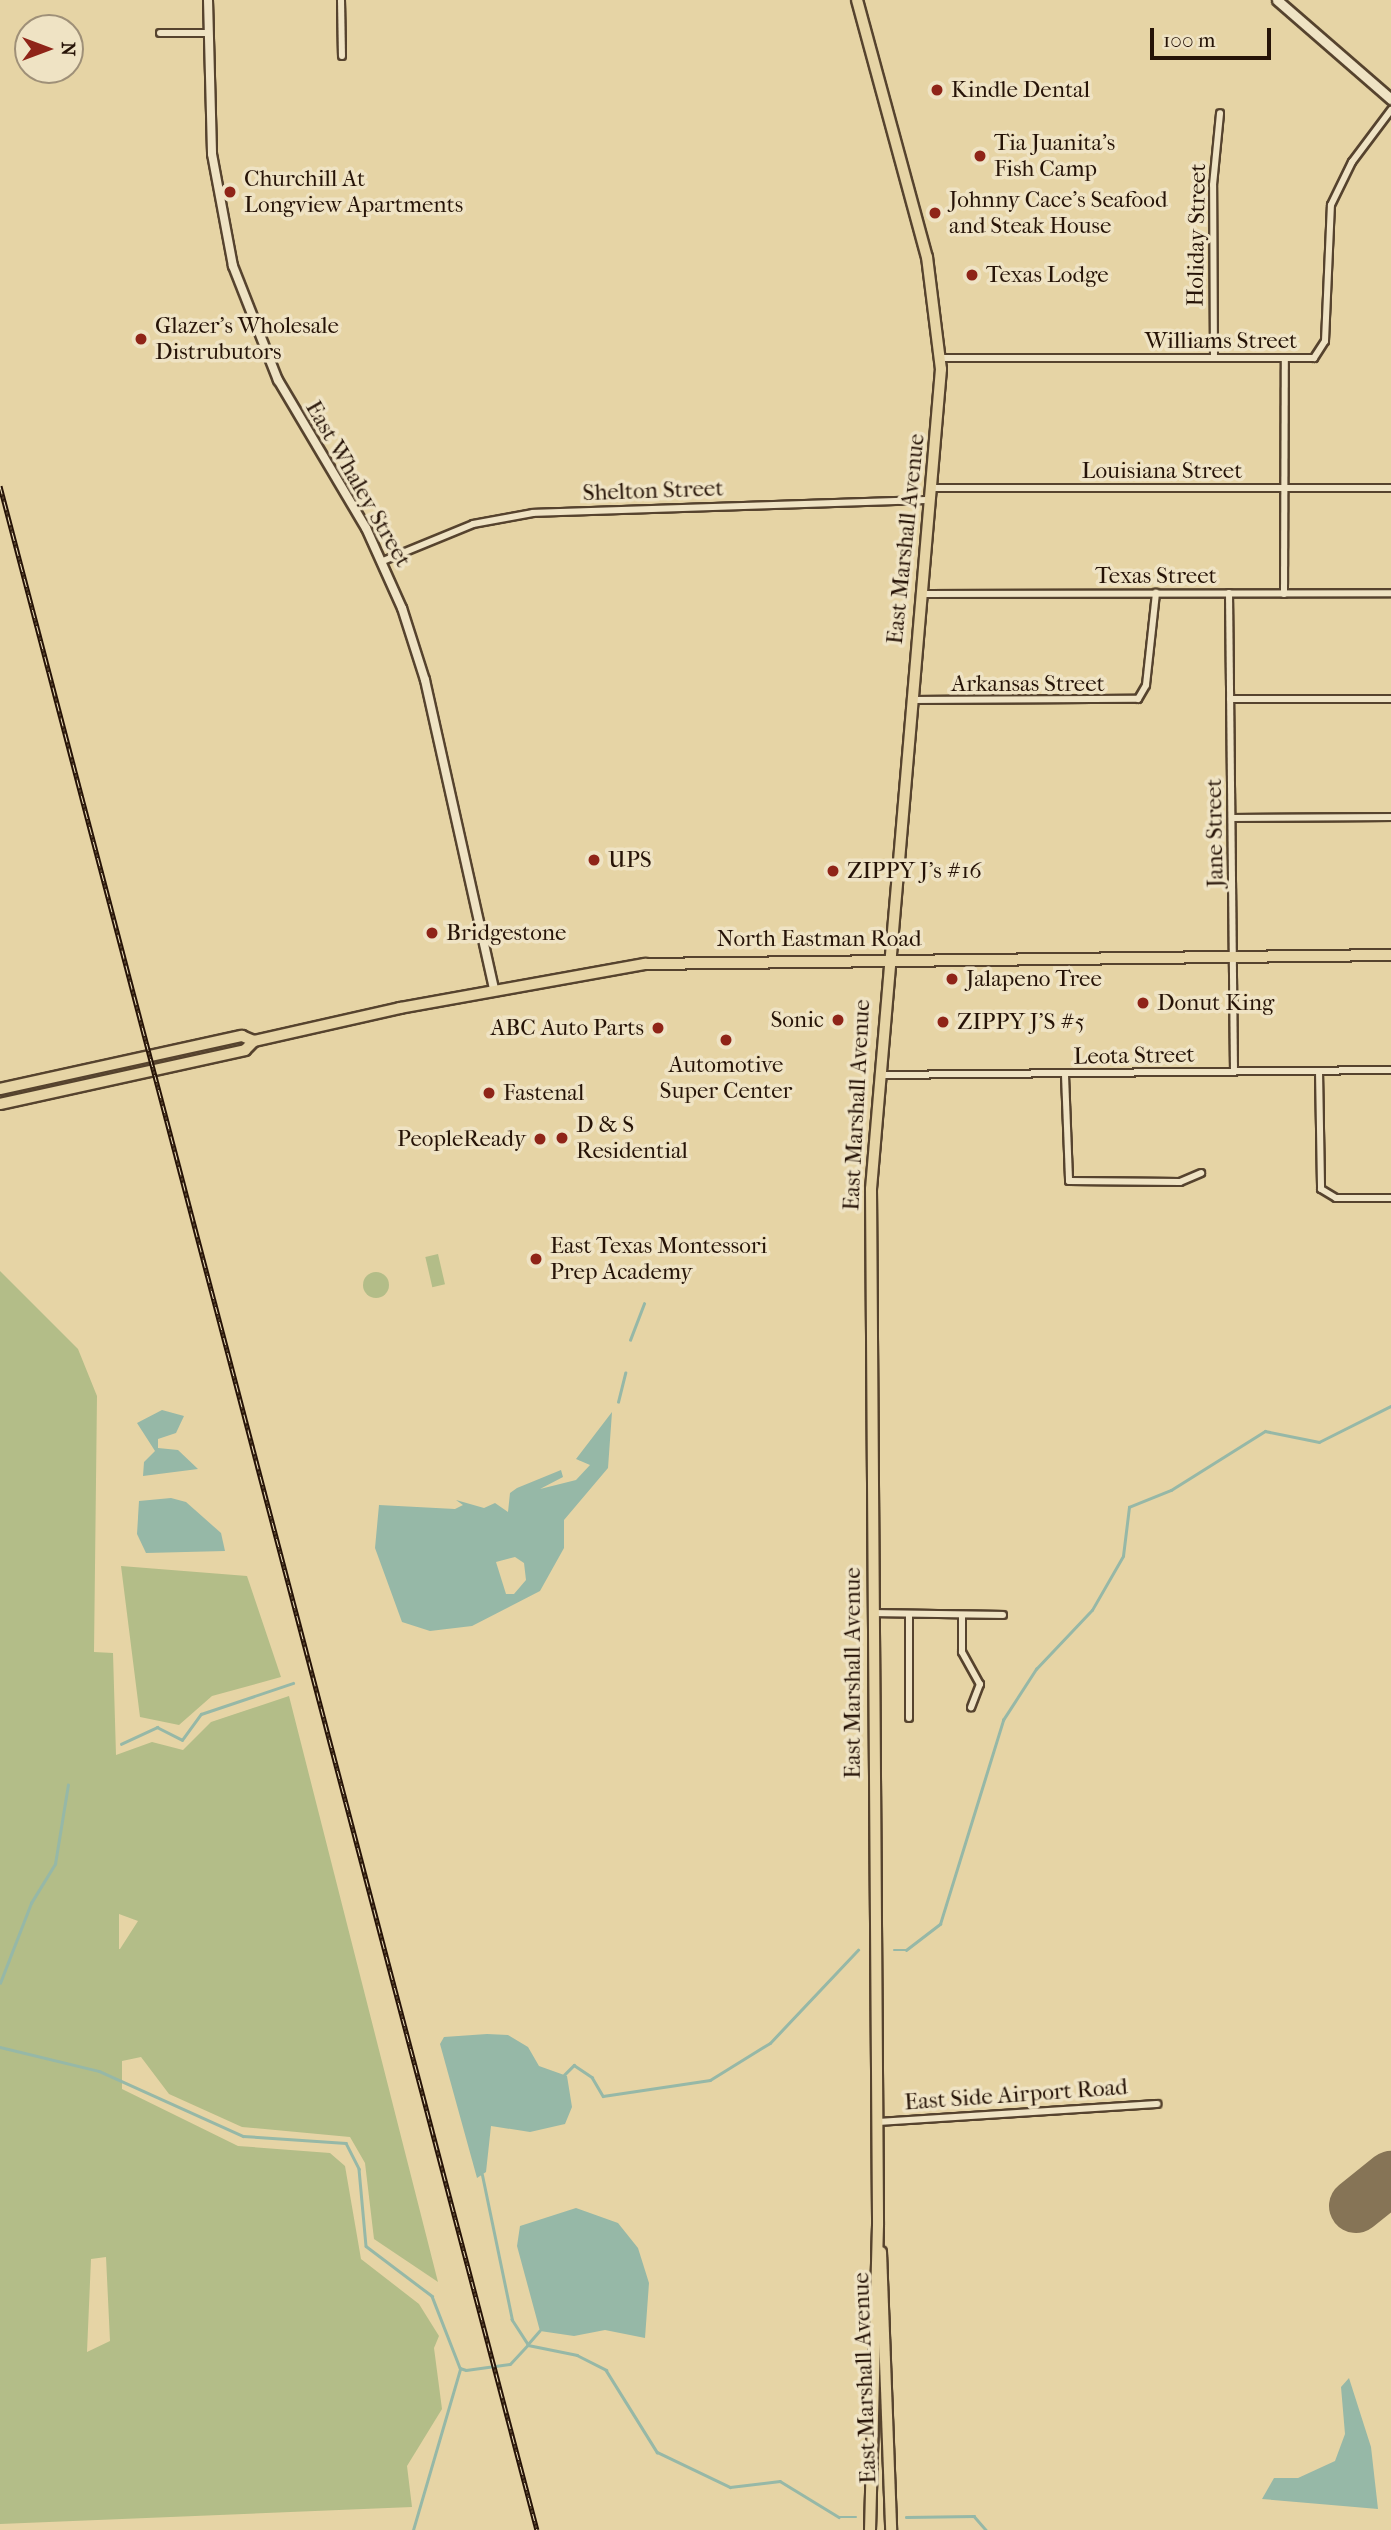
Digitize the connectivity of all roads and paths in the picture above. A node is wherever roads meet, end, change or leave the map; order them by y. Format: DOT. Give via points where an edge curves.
graph roads {
  1 [pos="208,0"];
  2 [pos="341,0"];
  3 [pos="857,0"];
  4 [pos="1277,0"];
  5 [pos="160,33"];
  6 [pos="209,33"];
  7 [pos="342,57"];
  8 [pos="1391,99"];
  9 [pos="1391,110"];
  10 [pos="1220,113"];
  11 [pos="1214,357"];
  12 [pos="941,358"];
  13 [pos="1285,359"];
  14 [pos="933,488"];
  15 [pos="1284,488"];
  16 [pos="1391,488"];
  17 [pos="932,500"];
  18 [pos="383,561"];
  19 [pos="1156,593"];
  20 [pos="1229,593"];
  21 [pos="1391,593"];
  22 [pos="922,594"];
  23 [pos="1284,594"];
  24 [pos="1230,699"];
  25 [pos="1391,699"];
  26 [pos="911,700"];
  27 [pos="1391,817"];
  28 [pos="1233,818"];
  29 [pos="1391,955"];
  30 [pos="1233,957"];
  31 [pos="887,960"];
  32 [pos="494,988"];
  33 [pos="254,1041"];
  34 [pos="1391,1070"];
  35 [pos="1319,1071"];
  36 [pos="1234,1072"];
  37 [pos="877,1075"];
  38 [pos="1065,1075"];
  39 [pos="0,1089"];
  40 [pos="0,1104"];
  41 [pos="1201,1173"];
  42 [pos="1391,1198"];
  43 [pos="873,1613"];
  44 [pos="909,1614"];
  45 [pos="962,1615"];
  46 [pos="1003,1615"];
  47 [pos="971,1707"];
  48 [pos="909,1718"];
  49 [pos="1157,2104"];
  50 [pos="877,2122"];
  51 [pos="878,2225"];
  52 [pos="870,2530"];
  53 [pos="891,2530"];
  1 -- 6 [label="street, East Whaley Street"];
  2 -- 7 [label="street"];
  3 -- 12 [label="main road, East Marshall Avenue" via="927,257"];
  4 -- 8 [label="main road"];
  5 -- 6 [label="street"];
  6 -- 18 [label="street, East Whaley Street" via="216,188 246,308 284,392"];
  9 -- 13 [label="street, Williams Street" via="1352,162 1331,205 1323,348 1311,359"];
  10 -- 11 [label="street, Holiday Street" via="1213,185"];
  11 -- 12 [label="street, Williams Street"];
  11 -- 13 [label="street, Williams Street"];
  12 -- 14 [label="main road, East Marshall Avenue"];
  13 -- 15 [label="street"];
  14 -- 15 [label="street, Louisiana Street"];
  14 -- 17 [label="main road, East Marshall Avenue"];
  15 -- 16 [label="street, Louisiana Street"];
  15 -- 23 [label="street"];
  17 -- 18 [label="street, Shelton Street" via="533,513 473,524"];
  17 -- 22 [label="main road, East Marshall Avenue"];
  18 -- 32 [label="street, East Whaley Street" via="425,680"];
  19 -- 20 [label="street, Texas Street"];
  19 -- 22 [label="street, Texas Street"];
  19 -- 26 [label="street, Arkansas Street" via="1143,695 1127,701"];
  20 -- 23 [label="street, Texas Street"];
  20 -- 24 [label="street, Jane Street"];
  21 -- 23 [label="street, Texas Street"];
  22 -- 26 [label="main road, East Marshall Avenue"];
  24 -- 25 [label="street"];
  24 -- 28 [label="street, Jane Street"];
  26 -- 31 [label="main road, East Marshall Avenue"];
  27 -- 28 [label="street"];
  28 -- 30 [label="street, Jane Street"];
  29 -- 30 [label="main road, North Eastman Road"];
  30 -- 31 [label="main road, North Eastman Road"];
  30 -- 36 [label="street, Jane Street"];
  31 -- 32 [label="main road, North Eastman Road" via="680,961"];
  31 -- 37 [label="main road, East Marshall Avenue"];
  32 -- 33 [label="main road, North Eastman Road"];
  33 -- 39 [label="main road, North Eastman Road" via="242,1036"];
  33 -- 40 [label="main road, North Eastman Road" via="245,1051"];
  34 -- 35 [label="street, Leota Street"];
  35 -- 36 [label="street, Leota Street"];
  35 -- 42 [label="street" via="1319,1180 1326,1195"];
  36 -- 38 [label="street, Leota Street"];
  37 -- 38 [label="street, Leota Street"];
  37 -- 43 [label="main road, East Marshall Avenue" via="870,1303"];
  38 -- 41 [label="street" via="1067,1180 1185,1181"];
  43 -- 44 [label="street"];
  43 -- 50 [label="main road, East Marshall Avenue"];
  44 -- 45 [label="street"];
  44 -- 48 [label="street"];
  45 -- 46 [label="street"];
  45 -- 47 [label="street" via="962,1652 980,1684"];
  49 -- 50 [label="street, East Side Airport Road"];
  50 -- 51 [label="main road, East Marshall Avenue"];
  51 -- 52 [label="main road, East Marshall Avenue"];
  51 -- 53 [label="main road, East Marshall Avenue"];
}
